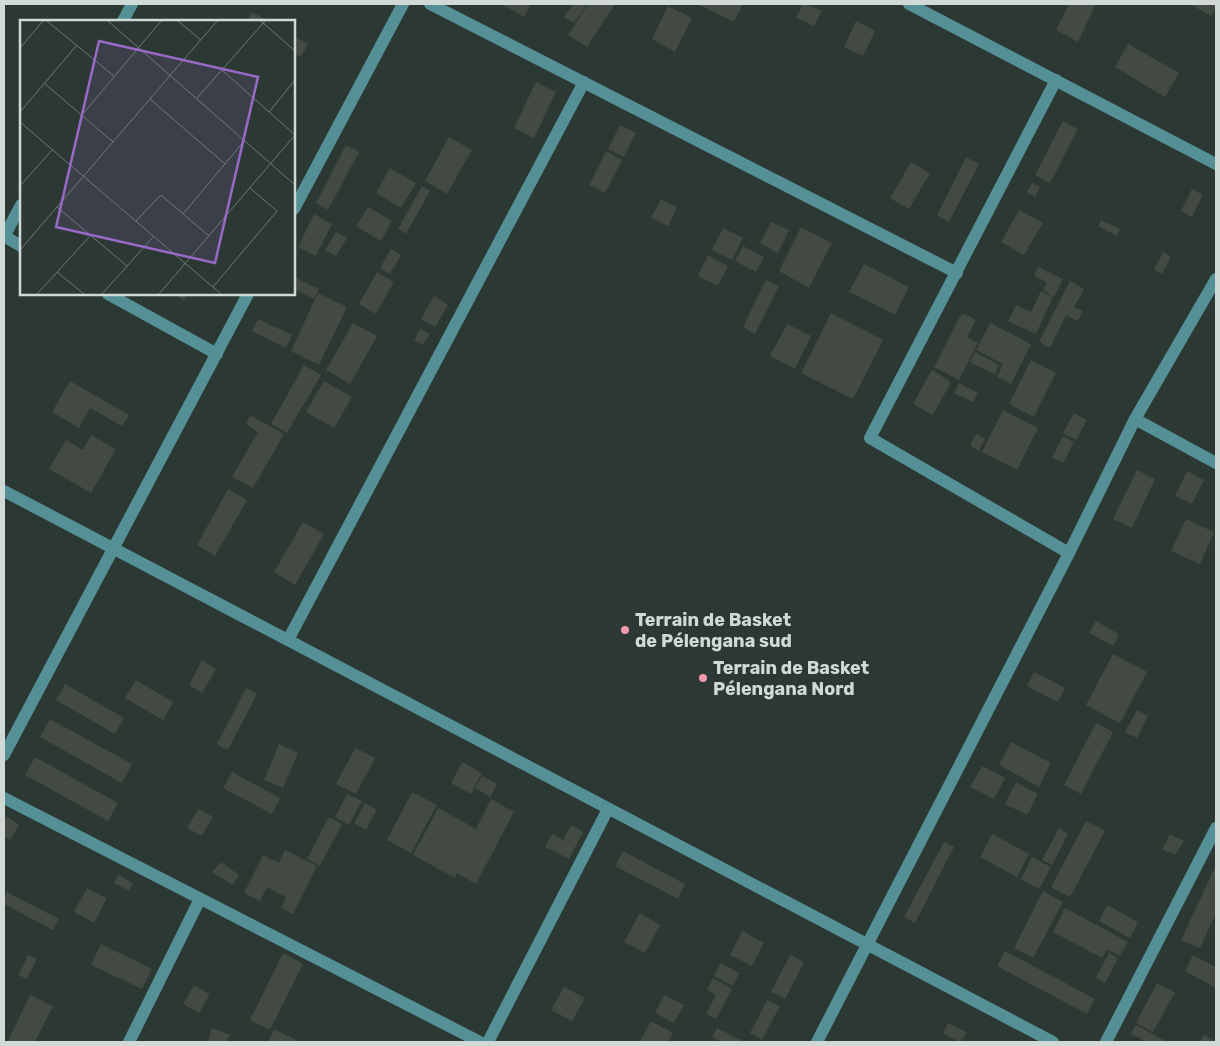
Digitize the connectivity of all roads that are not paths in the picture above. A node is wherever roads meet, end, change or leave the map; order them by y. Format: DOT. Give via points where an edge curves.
graph roads {
  1 [pos="132,4"];
  2 [pos="403,4"];
  3 [pos="430,4"];
  4 [pos="909,4"];
  5 [pos="124,20"];
  6 [pos="1056,80"];
  7 [pos="584,82"];
  8 [pos="1216,164"];
  9 [pos="295,207"];
  10 [pos="20,208"];
  11 [pos="4,237"];
  12 [pos="20,245"];
  13 [pos="957,273"];
  14 [pos="1216,279"];
  15 [pos="110,295"];
  16 [pos="247,295"];
  17 [pos="217,354"];
  18 [pos="1135,418"];
  19 [pos="1216,463"];
  20 [pos="4,491"];
  21 [pos="113,549"];
  22 [pos="1069,552"];
  23 [pos="288,640"];
  24 [pos="4,755"];
  25 [pos="4,798"];
  26 [pos="608,808"];
  27 [pos="1216,828"];
  28 [pos="200,899"];
  29 [pos="867,944"];
  30 [pos="128,1042"];
  31 [pos="480,1042"];
  32 [pos="488,1042"];
  33 [pos="817,1042"];
  34 [pos="1053,1042"];
  35 [pos="1106,1042"];
  1 -- 5 [label="street"];
  2 -- 9 [label="street"];
  3 -- 7 [label="street"];
  4 -- 6 [label="street"];
  6 -- 8 [label="street"];
  6 -- 13 [label="street"];
  7 -- 13 [label="street"];
  7 -- 23 [label="street"];
  10 -- 11 [label="street"];
  11 -- 12 [label="street"];
  13 -- 22 [label="street" via="870,438"];
  14 -- 18 [label="street"];
  15 -- 17 [label="street"];
  16 -- 17 [label="street"];
  17 -- 21 [label="street"];
  18 -- 19 [label="street"];
  18 -- 22 [label="street"];
  20 -- 21 [label="street"];
  21 -- 23 [label="street"];
  21 -- 24 [label="street"];
  22 -- 29 [label="street"];
  23 -- 26 [label="street"];
  25 -- 28 [label="street"];
  26 -- 29 [label="street"];
  26 -- 32 [label="street"];
  27 -- 35 [label="street"];
  28 -- 30 [label="street"];
  28 -- 31 [label="street"];
  29 -- 33 [label="street"];
  29 -- 34 [label="street"];
}
